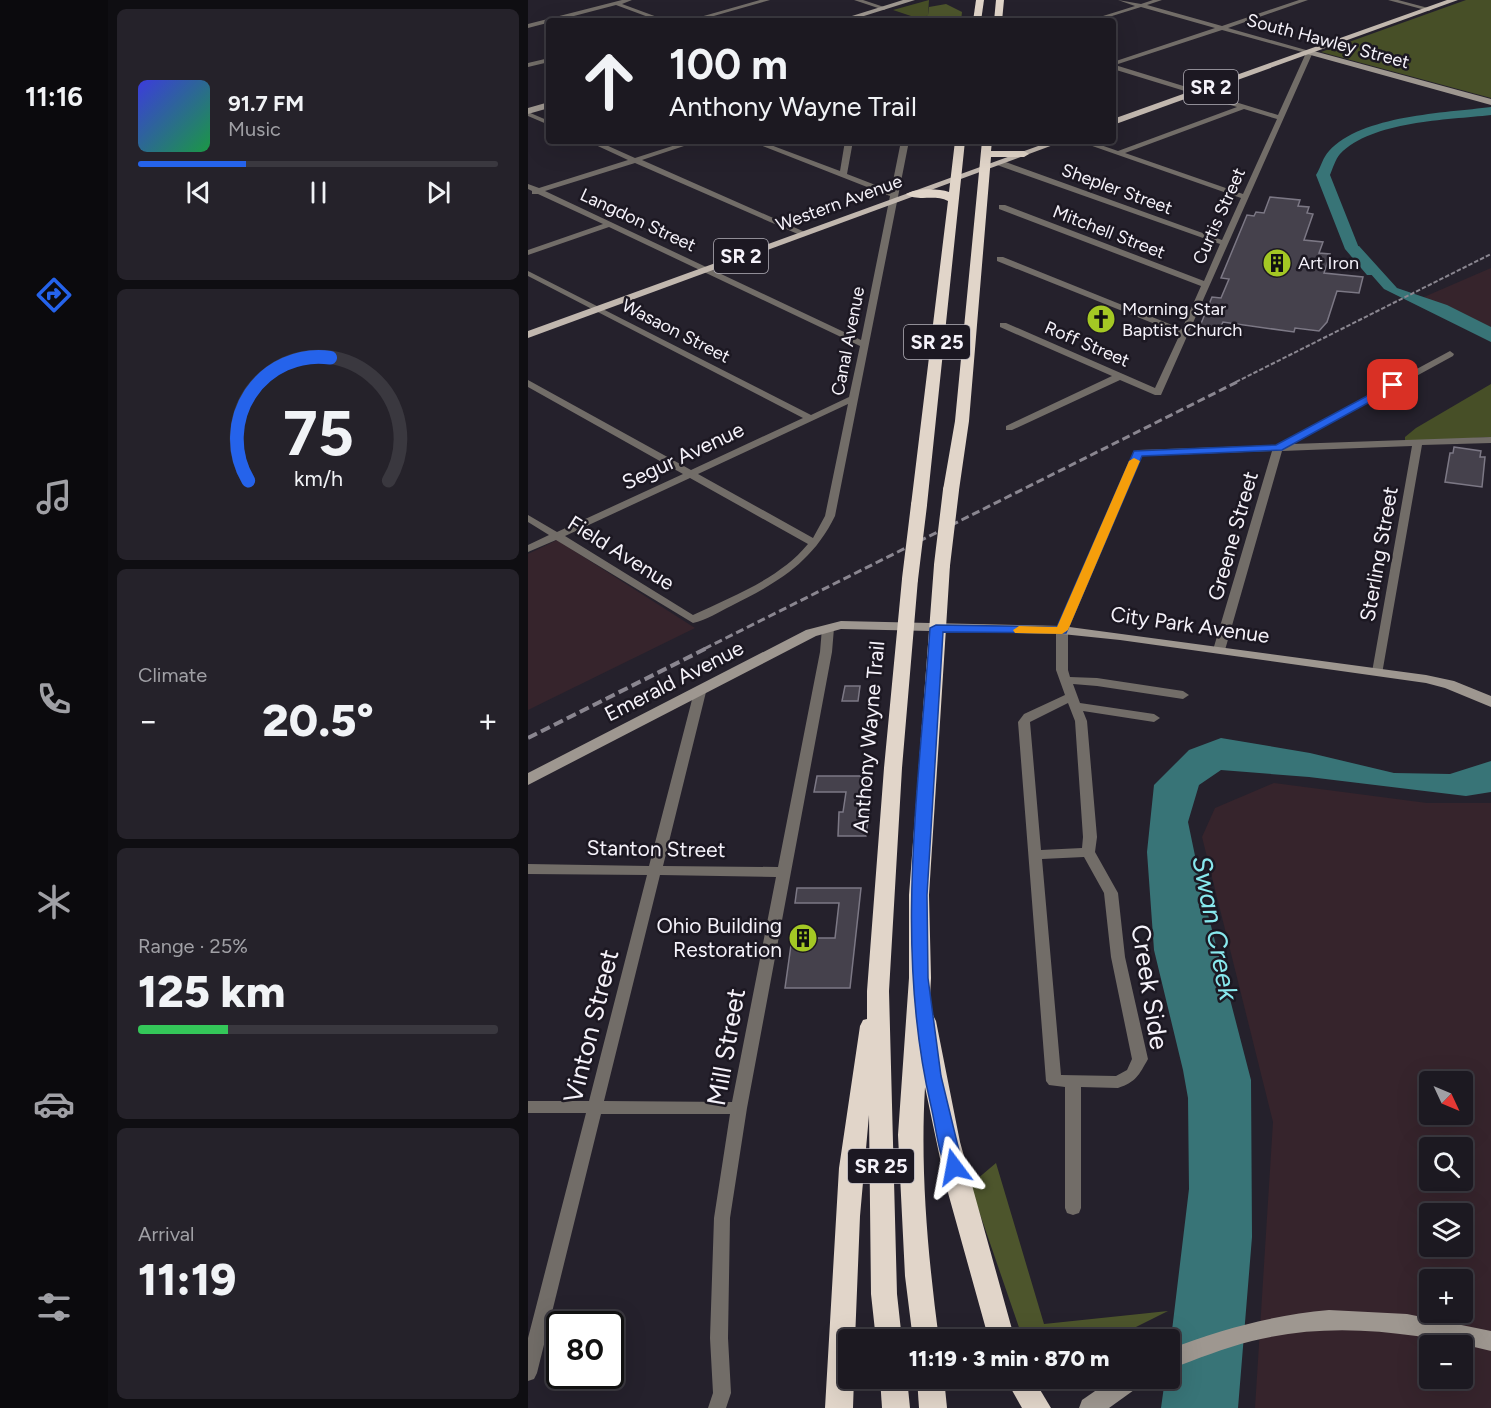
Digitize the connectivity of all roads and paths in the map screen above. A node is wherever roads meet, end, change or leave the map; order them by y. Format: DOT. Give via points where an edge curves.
graph roads {
  1 [pos="605,0"];
  2 [pos="629,0"];
  3 [pos="767,0"];
  4 [pos="857,0"];
  5 [pos="911,0"];
  6 [pos="980,0"];
  7 [pos="1121,0"];
  8 [pos="1159,0"];
  9 [pos="1305,0"];
  10 [pos="1391,0"];
  11 [pos="1454,0"];
  12 [pos="999,1"];
  13 [pos="615,4"];
  14 [pos="1141,5"];
  15 [pos="884,8"];
  16 [pos="1429,9"];
  17 [pos="560,18"];
  18 [pos="656,18"];
  19 [pos="700,18"];
  20 [pos="850,18"];
  21 [pos="977,18"];
  22 [pos="998,18"];
  23 [pos="1100,18"];
  24 [pos="546,21"];
  25 [pos="528,26"];
  26 [pos="1222,27"];
  27 [pos="1310,52"];
  28 [pos="546,61"];
  29 [pos="528,65"];
  30 [pos="1116,65"];
  31 [pos="1116,67"];
  32 [pos="1196,93"];
  33 [pos="1491,102"];
  34 [pos="546,106"];
  35 [pos="1243,107"];
  36 [pos="528,113"];
  37 [pos="1280,118"];
  38 [pos="1116,121"];
  39 [pos="546,122"];
  40 [pos="598,144"];
  41 [pos="685,144"];
  42 [pos="762,144"];
  43 [pos="848,144"];
  44 [pos="904,144"];
  45 [pos="960,144"];
  46 [pos="987,144"];
  47 [pos="1052,144"];
  48 [pos="1092,144"];
  49 [pos="1119,153"];
  50 [pos="986,154"];
  51 [pos="1024,154"];
  52 [pos="634,160"];
  53 [pos="1000,163"];
  54 [pos="984,168"];
  55 [pos="843,176"];
  56 [pos="955,179"];
  57 [pos="528,186"];
  58 [pos="538,191"];
  59 [pos="528,194"];
  60 [pos="912,194"];
  61 [pos="1246,197"];
  62 [pos="894,198"];
  63 [pos="953,199"];
  64 [pos="1002,207"];
  65 [pos="609,225"];
  66 [pos="803,233"];
  67 [pos="1224,243"];
  68 [pos="528,253"];
  69 [pos="1000,259"];
  70 [pos="704,269"];
  71 [pos="528,273"];
  72 [pos="1206,285"];
  73 [pos="597,309"];
  74 [pos="1003,326"];
  75 [pos="1185,333"];
  76 [pos="528,335"];
  77 [pos="864,345"];
  78 [pos="1450,354"];
  79 [pos="1120,376"];
  80 [pos="528,383"];
  81 [pos="1158,393"];
  82 [pos="854,398"];
  83 [pos="810,418"];
  84 [pos="1009,428"];
  85 [pos="1491,440"];
  86 [pos="1418,442"];
  87 [pos="1278,448"];
  88 [pos="690,474"];
  89 [pos="528,518"];
  90 [pos="556,536"];
  91 [pos="814,543"];
  92 [pos="528,549"];
  93 [pos="693,620"];
  94 [pos="834,626"];
  95 [pos="906,627"];
  96 [pos="936,628"];
  97 [pos="1062,630"];
  98 [pos="1219,650"];
  99 [pos="1378,672"];
  100 [pos="1065,680"];
  101 [pos="700,692"];
  102 [pos="1183,695"];
  103 [pos="1073,702"];
  104 [pos="1491,702"];
  105 [pos="1154,718"];
  106 [pos="528,780"];
  107 [pos="1088,852"];
  108 [pos="1035,855"];
  109 [pos="528,869"];
  110 [pos="655,870"];
  111 [pos="783,872"];
  112 [pos="920,978"];
  113 [pos="878,991"];
  114 [pos="1073,1082"];
  115 [pos="528,1107"];
  116 [pos="595,1108"];
  117 [pos="739,1108"];
  118 [pos="1072,1208"];
  119 [pos="888,1329"];
  120 [pos="925,1329"];
  121 [pos="999,1329"];
  122 [pos="1491,1341"];
  123 [pos="1180,1355"];
  124 [pos="528,1373"];
  125 [pos="894,1389"];
  126 [pos="931,1389"];
  127 [pos="1025,1389"];
  128 [pos="1117,1389"];
  129 [pos="717,1408"];
  130 [pos="839,1408"];
  131 [pos="896,1408"];
  132 [pos="933,1408"];
  133 [pos="1036,1408"];
  134 [pos="1090,1408"];
  1 -- 13 [label="street"];
  2 -- 13 [label="street"];
  3 -- 19 [label="street"];
  4 -- 15 [label="street"];
  5 -- 15 [label="street"];
  6 -- 21 [label="highway"];
  7 -- 14 [label="street, South Hawley Street"];
  8 -- 14 [label="street"];
  9 -- 26 [label="street"];
  10 -- 16 [label="street"];
  11 -- 16 [label="main road, SR 2"];
  12 -- 22 [label="highway"];
  13 -- 17 [label="street"];
  13 -- 18 [label="street"];
  14 -- 23 [label="street"];
  14 -- 26 [label="street, South Hawley Street"];
  15 -- 20 [label="street"];
  16 -- 27 [label="main road, SR 2"];
  24 -- 25 [label="street"];
  26 -- 27 [label="street, South Hawley Street"];
  26 -- 30 [label="street"];
  27 -- 32 [label="main road, SR 2"];
  27 -- 33 [label="street, South Hawley Street"];
  27 -- 37 [label="street, Curtis Street"];
  28 -- 29 [label="street"];
  31 -- 32 [label="street"];
  32 -- 35 [label="street"];
  32 -- 38 [label="main road, SR 2"];
  34 -- 36 [label="street"];
  35 -- 37 [label="street"];
  35 -- 49 [label="street"];
  36 -- 39 [label="street"];
  37 -- 61 [label="street, Curtis Street"];
  40 -- 52 [label="street"];
  41 -- 52 [label="street"];
  42 -- 55 [label="street"];
  43 -- 55 [label="street"];
  44 -- 62 [label="street, Canal Avenue"];
  45 -- 56 [label="highway, Anthony Wayne Trail / SR 25"];
  46 -- 50 [label="highway, SR 25"];
  47 -- 51 [label="main road, Western Avenue / SR 2"];
  48 -- 49 [label="street"];
  49 -- 61 [label="street"];
  50 -- 51 [label="highway"];
  50 -- 54 [label="highway, SR 25"];
  51 -- 53 [label="main road, Western Avenue / SR 2"];
  52 -- 58 [label="street"];
  52 -- 66 [label="street"];
  53 -- 54 [label="main road, Western Avenue / SR 2"];
  53 -- 67 [label="street, Shepler Street"];
  54 -- 56 [label="main road, Western Avenue / SR 2"];
  54 -- 96 [label="highway, SR 25, bridge" via="962,421"];
  55 -- 62 [label="street"];
  56 -- 60 [label="main road, Western Avenue / SR 2"];
  56 -- 63 [label="highway, Anthony Wayne Trail / SR 25"];
  57 -- 58 [label="street, Langdon Street"];
  58 -- 59 [label="street"];
  58 -- 65 [label="street, Langdon Street"];
  60 -- 62 [label="main road, Western Avenue / SR 2"];
  60 -- 63 [label="highway" via="942,193"];
  61 -- 67 [label="street, Curtis Street"];
  62 -- 66 [label="main road, Western Avenue / SR 2"];
  62 -- 77 [label="street, Canal Avenue"];
  63 -- 95 [label="highway, Anthony Wayne Trail / SR 25, bridge"];
  64 -- 72 [label="street, Mitchell Street"];
  65 -- 68 [label="street"];
  65 -- 70 [label="street, Langdon Street"];
  66 -- 70 [label="main road, Western Avenue / SR 2"];
  67 -- 72 [label="street, Curtis Street"];
  69 -- 75 [label="street"];
  70 -- 73 [label="main road, Western Avenue / SR 2"];
  70 -- 77 [label="street, Langdon Street"];
  71 -- 73 [label="street, Wasaon Street"];
  72 -- 75 [label="street, Curtis Street"];
  73 -- 76 [label="main road, Western Avenue / SR 2"];
  73 -- 83 [label="street, Wasaon Street"];
  74 -- 79 [label="street, Roff Street"];
  75 -- 81 [label="street, Curtis Street"];
  77 -- 82 [label="street, Canal Avenue"];
  78 -- 87 [label="street, Greene Street"];
  79 -- 81 [label="street, Roff Street"];
  79 -- 84 [label="street"];
  80 -- 88 [label="street"];
  82 -- 83 [label="street, Segur Avenue"];
  82 -- 91 [label="street, Canal Avenue" via="830,516"];
  83 -- 88 [label="street, Segur Avenue"];
  85 -- 86 [label="street"];
  86 -- 87 [label="street"];
  86 -- 99 [label="street, Sterling Street"];
  87 -- 97 [label="street" via="1138,453"];
  87 -- 98 [label="street, Greene Street"];
  88 -- 90 [label="street, Segur Avenue"];
  88 -- 91 [label="street"];
  89 -- 90 [label="street, Field Avenue"];
  90 -- 92 [label="street, Segur Avenue"];
  90 -- 93 [label="street, Field Avenue"];
  91 -- 93 [label="street, Canal Avenue" via="789,568"];
  94 -- 95 [label="street, City Park Avenue"];
  94 -- 101 [label="street, Emerald Avenue" via="811,633"];
  94 -- 111 [label="street, Mill Street"];
  95 -- 96 [label="street, City Park Avenue"];
  95 -- 113 [label="highway, Anthony Wayne Trail / SR 25"];
  96 -- 97 [label="street, City Park Avenue"];
  96 -- 112 [label="highway, SR 25" via="919,895"];
  97 -- 98 [label="street, City Park Avenue"];
  97 -- 100 [label="street"];
  98 -- 99 [label="street, City Park Avenue"];
  99 -- 104 [label="street, City Park Avenue" via="1449,684"];
  100 -- 102 [label="street"];
  100 -- 103 [label="street"];
  101 -- 106 [label="street, Emerald Avenue"];
  101 -- 110 [label="street, Vinton Street"];
  103 -- 105 [label="street"];
  103 -- 107 [label="street" via="1081,721"];
  103 -- 108 [label="street" via="1028,717 1024,722"];
  107 -- 108 [label="street"];
  107 -- 114 [label="street, Creek Side" via="1111,893 1118,957 1140,1059 1132,1074 1118,1082"];
  108 -- 114 [label="street" via="1054,1081"];
  109 -- 110 [label="street, Stanton Street"];
  110 -- 111 [label="street, Stanton Street"];
  110 -- 116 [label="street, Vinton Street"];
  111 -- 117 [label="street, Mill Street"];
  112 -- 120 [label="highway, SR 25" via="910,1135"];
  112 -- 121 [label="highway" via="933,1076 965,1212"];
  113 -- 119 [label="highway, Anthony Wayne Trail / SR 25"];
  113 -- 130 [label="highway" via="860,1085 846,1214"];
  114 -- 118 [label="street"];
  115 -- 116 [label="street"];
  116 -- 117 [label="street"];
  116 -- 124 [label="street, Vinton Street"];
  117 -- 129 [label="street, Mill Street" via="722,1218 722,1393"];
  122 -- 123 [label="street" via="1404,1322 1335,1319 1276,1324 1214,1340"];
  125 -- 131 [label="highway"];
  126 -- 132 [label="highway"];
  127 -- 133 [label="highway"];
  128 -- 134 [label="street"];
}
